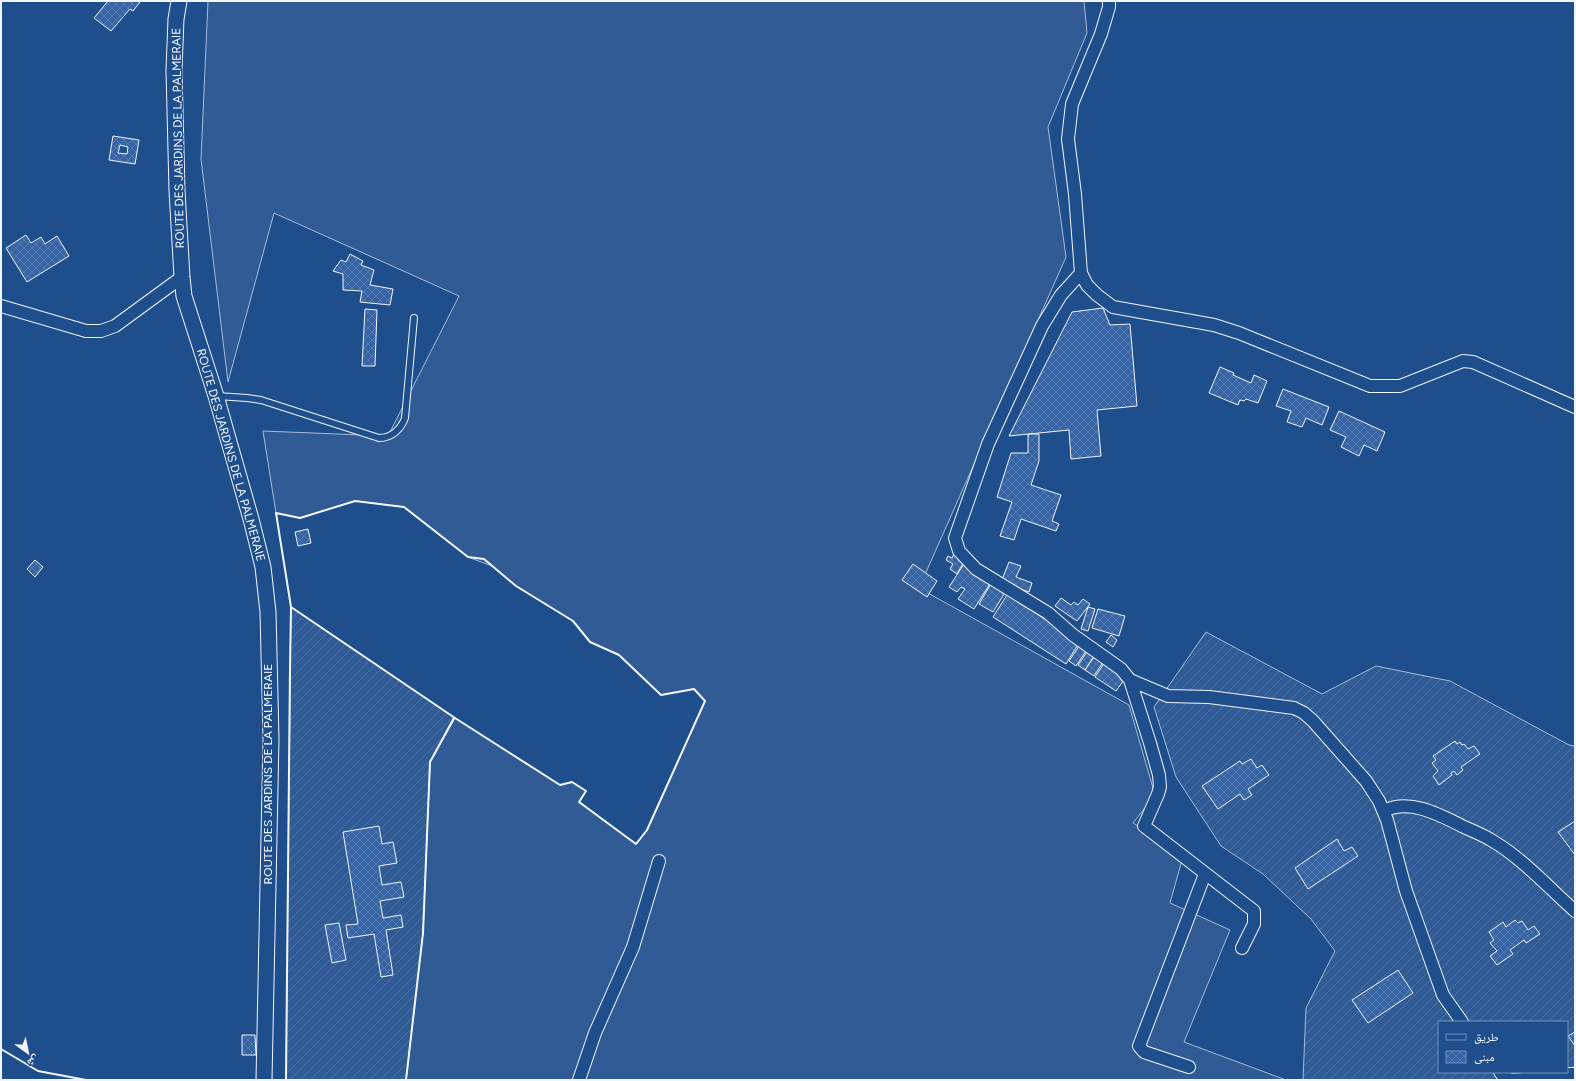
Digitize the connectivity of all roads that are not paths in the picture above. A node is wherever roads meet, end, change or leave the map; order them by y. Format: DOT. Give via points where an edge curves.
graph roads {
  1 [pos="179,1"];
  2 [pos="1109,1"];
  3 [pos="1081,273"];
  4 [pos="182,276"];
  5 [pos="1,306"];
  6 [pos="414,318"];
  7 [pos="216,396"];
  8 [pos="1575,407"];
  9 [pos="1130,680"];
  10 [pos="1384,811"];
  11 [pos="659,861"];
  12 [pos="1205,874"];
  13 [pos="1575,911"];
  14 [pos="1242,948"];
  15 [pos="1461,1021"];
  16 [pos="1189,1067"];
  17 [pos="1501,1073"];
  18 [pos="1575,1074"];
  19 [pos="264,1080"];
  20 [pos="579,1080"];
  21 [pos="1512,1080"];
  1 -- 4 [label="street, ROUTE DES JARDINS DE LA PALMERAIE" via="174,70"];
  2 -- 3 [label="street" via="1100,34 1072,104 1068,140"];
  3 -- 8 [label="street" via="1097,296 1113,307 1214,325 1370,386 1400,386 1463,360 1473,362"];
  3 -- 9 [label="street" via="1061,296 1042,326 988,444 954,538 959,551 976,569 1048,613 1073,635 1121,669"];
  4 -- 5 [label="street" via="115,326 101,331 86,331"];
  4 -- 7 [label="street, ROUTE DES JARDINS DE LA PALMERAIE" via="186,302"];
  6 -- 7 [label="lane" via="405,418 392,435 386,438 341,427 261,400"];
  7 -- 19 [label="street, ROUTE DES JARDINS DE LA PALMERAIE" via="263,567 268,612 271,739"];
  9 -- 10 [label="street" via="1168,696 1209,697 1278,705 1304,713 1366,781"];
  9 -- 12 [label="street" via="1150,743 1160,787 1144,826"];
  10 -- 13 [label="street" via="1400,806 1429,810 1492,840 1522,863"];
  10 -- 15 [label="street" via="1406,891 1443,995"];
  11 -- 20 [label="street" via="633,948 595,1033"];
  12 -- 14 [label="street" via="1254,912 1254,924"];
  12 -- 16 [label="street" via="1139,1046 1144,1052"];
  17 -- 21 [label="street"];
  18 -- 21 [label="street" via="1547,1074"];
}
